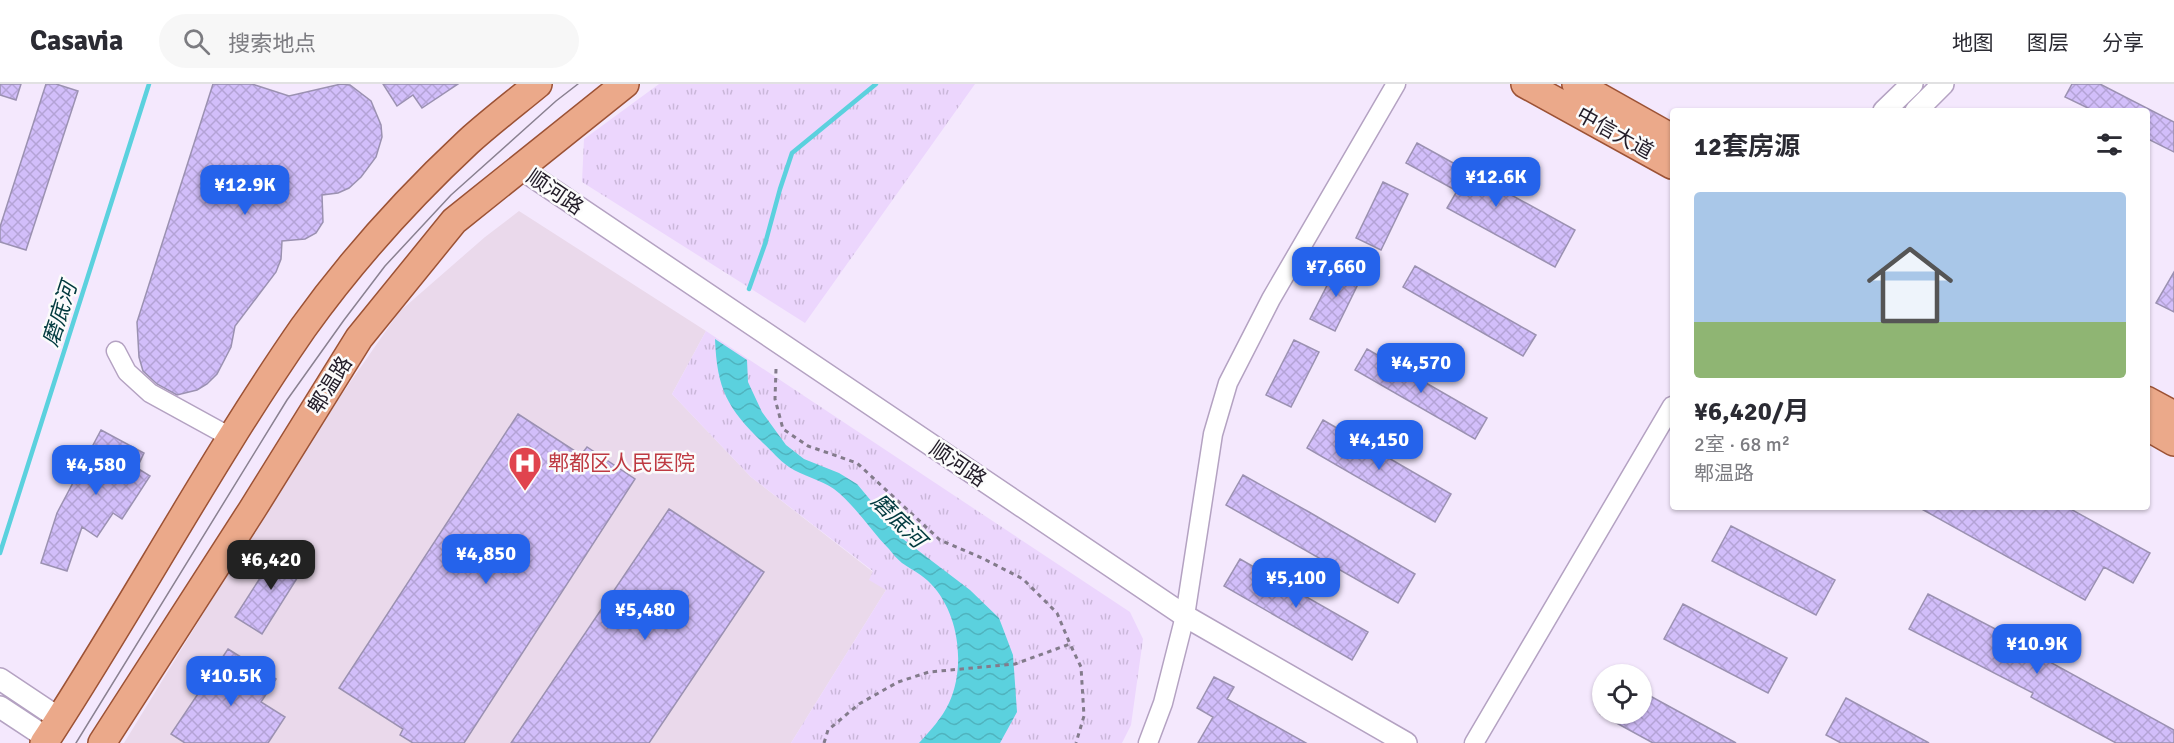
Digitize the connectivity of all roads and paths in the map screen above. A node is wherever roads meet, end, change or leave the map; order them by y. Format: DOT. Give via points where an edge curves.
graph roads {
  1 [pos="538,84"];
  2 [pos="625,84"];
  3 [pos="1396,84"];
  4 [pos="1525,84"];
  5 [pos="1576,84"];
  6 [pos="1912,84"];
  7 [pos="1943,84"];
  8 [pos="1887,108"];
  9 [pos="1919,108"];
  10 [pos="1670,137"];
  11 [pos="1670,164"];
  12 [pos="520,168"];
  13 [pos="116,351"];
  14 [pos="776,369"];
  15 [pos="2150,402"];
  16 [pos="1670,409"];
  17 [pos="2174,416"];
  18 [pos="2150,428"];
  19 [pos="232,438"];
  20 [pos="2174,442"];
  21 [pos="1185,616"];
  22 [pos="1070,644"];
  23 [pos="0,679"];
  24 [pos="0,707"];
  25 [pos="50,733"];
  26 [pos="102,743"];
  27 [pos="824,743"];
  28 [pos="1076,743"];
  29 [pos="1148,743"];
  30 [pos="1406,743"];
  31 [pos="1474,743"];
  1 -- 19 [label="main road" via="469,141 353,264 304,327"];
  2 -- 12 [label="main road, 郫温路"];
  3 -- 21 [label="street" via="1271,299 1228,383 1213,434"];
  4 -- 11 [label="main road, 中信大道"];
  5 -- 10 [label="main road, 中信大道"];
  6 -- 8 [label="street"];
  7 -- 9 [label="street"];
  12 -- 21 [label="street, 顺河路"];
  12 -- 26 [label="main road, 郫温路" via="454,221 360,338"];
  13 -- 19 [label="street" via="127,372 150,393"];
  14 -- 22 [label="path" via="775,399 783,429 808,446 857,463 940,540 1023,579 1057,613"];
  15 -- 17 [label="main road"];
  16 -- 31 [label="street"];
  18 -- 20 [label="main road"];
  19 -- 25 [label="main road"];
  21 -- 29 [label="street"];
  21 -- 30 [label="street, 顺河路"];
  22 -- 27 [label="path" via="1015,664 929,672 898,682 859,704 828,730"];
  22 -- 28 [label="path" via="1081,667 1084,716"];
  23 -- 25 [label="street"];
  24 -- 25 [label="street"];
}
